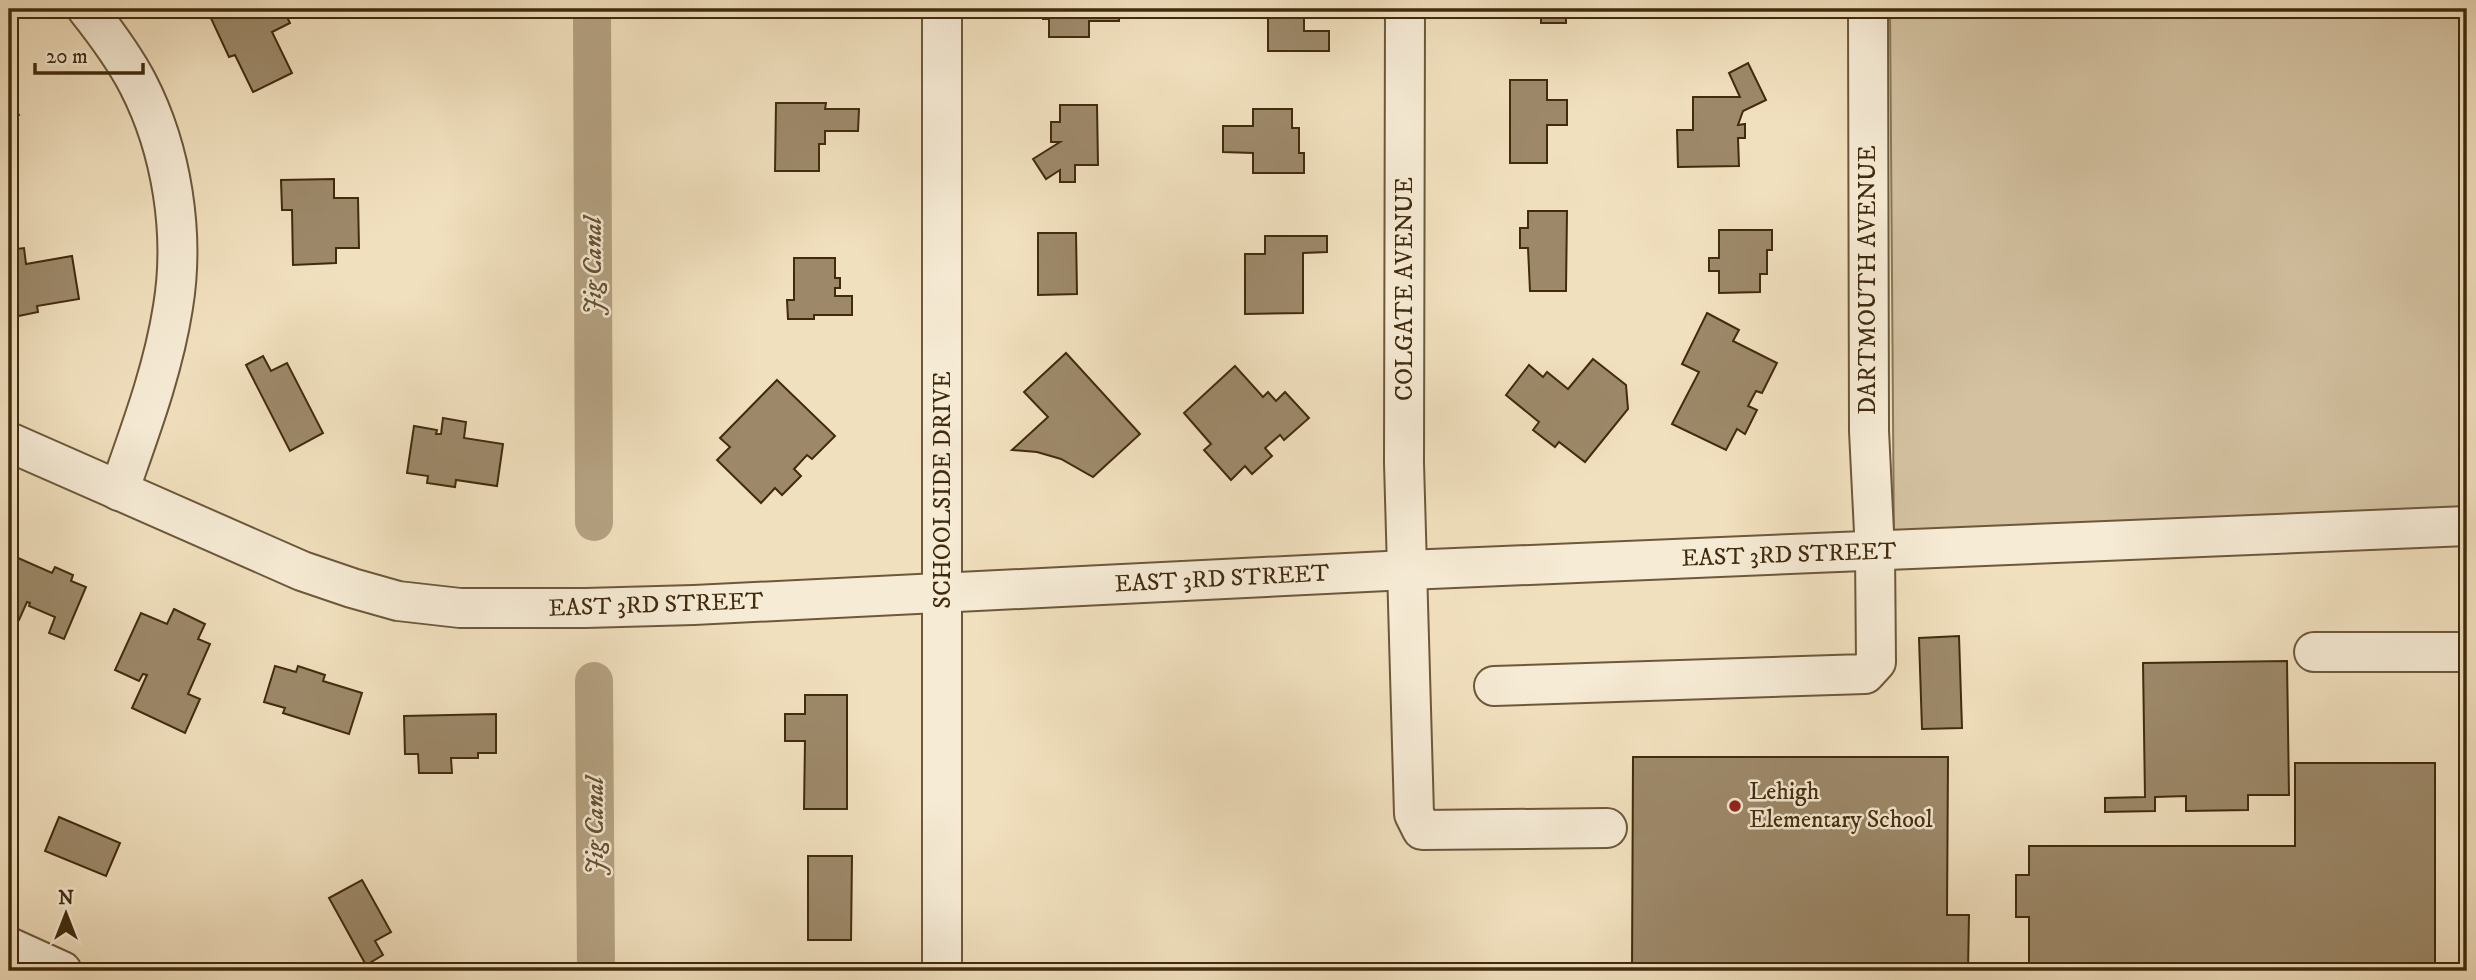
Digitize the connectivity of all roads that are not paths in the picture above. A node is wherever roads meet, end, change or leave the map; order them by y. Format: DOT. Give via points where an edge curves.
graph roads {
  1 [pos="87,9"];
  2 [pos="942,9"];
  3 [pos="1405,9"];
  4 [pos="1868,9"];
  5 [pos="9,442"];
  6 [pos="119,491"];
  7 [pos="2467,526"];
  8 [pos="1875,552"];
  9 [pos="1407,570"];
  10 [pos="943,593"];
  11 [pos="2314,652"];
  12 [pos="2467,652"];
  13 [pos="1494,685"];
  14 [pos="1607,828"];
  15 [pos="9,947"];
  16 [pos="62,971"];
  17 [pos="942,971"];
  1 -- 6 [label="street" via="138,85 156,131 176,217 174,307 153,392"];
  2 -- 10 [label="street, SCHOOLSIDE DRIVE"];
  3 -- 9 [label="street, COLGATE AVENUE"];
  4 -- 8 [label="street, DARTMOUTH AVENUE" via="1869,431"];
  5 -- 6 [label="street, EAST 3RD STREET"];
  6 -- 10 [label="street, EAST 3RD STREET" via="302,570 410,602 520,609 694,606"];
  7 -- 8 [label="street, EAST 3RD STREET"];
  8 -- 9 [label="street, EAST 3RD STREET"];
  8 -- 13 [label="street, DARTMOUTH AVENUE" via="1876,662 1866,674"];
  9 -- 10 [label="street, EAST 3RD STREET"];
  9 -- 14 [label="street, COLGATE AVENUE" via="1413,814 1422,830"];
  10 -- 17 [label="street, SCHOOLSIDE DRIVE"];
  11 -- 12 [label="street"];
  15 -- 16 [label="street"];
}
